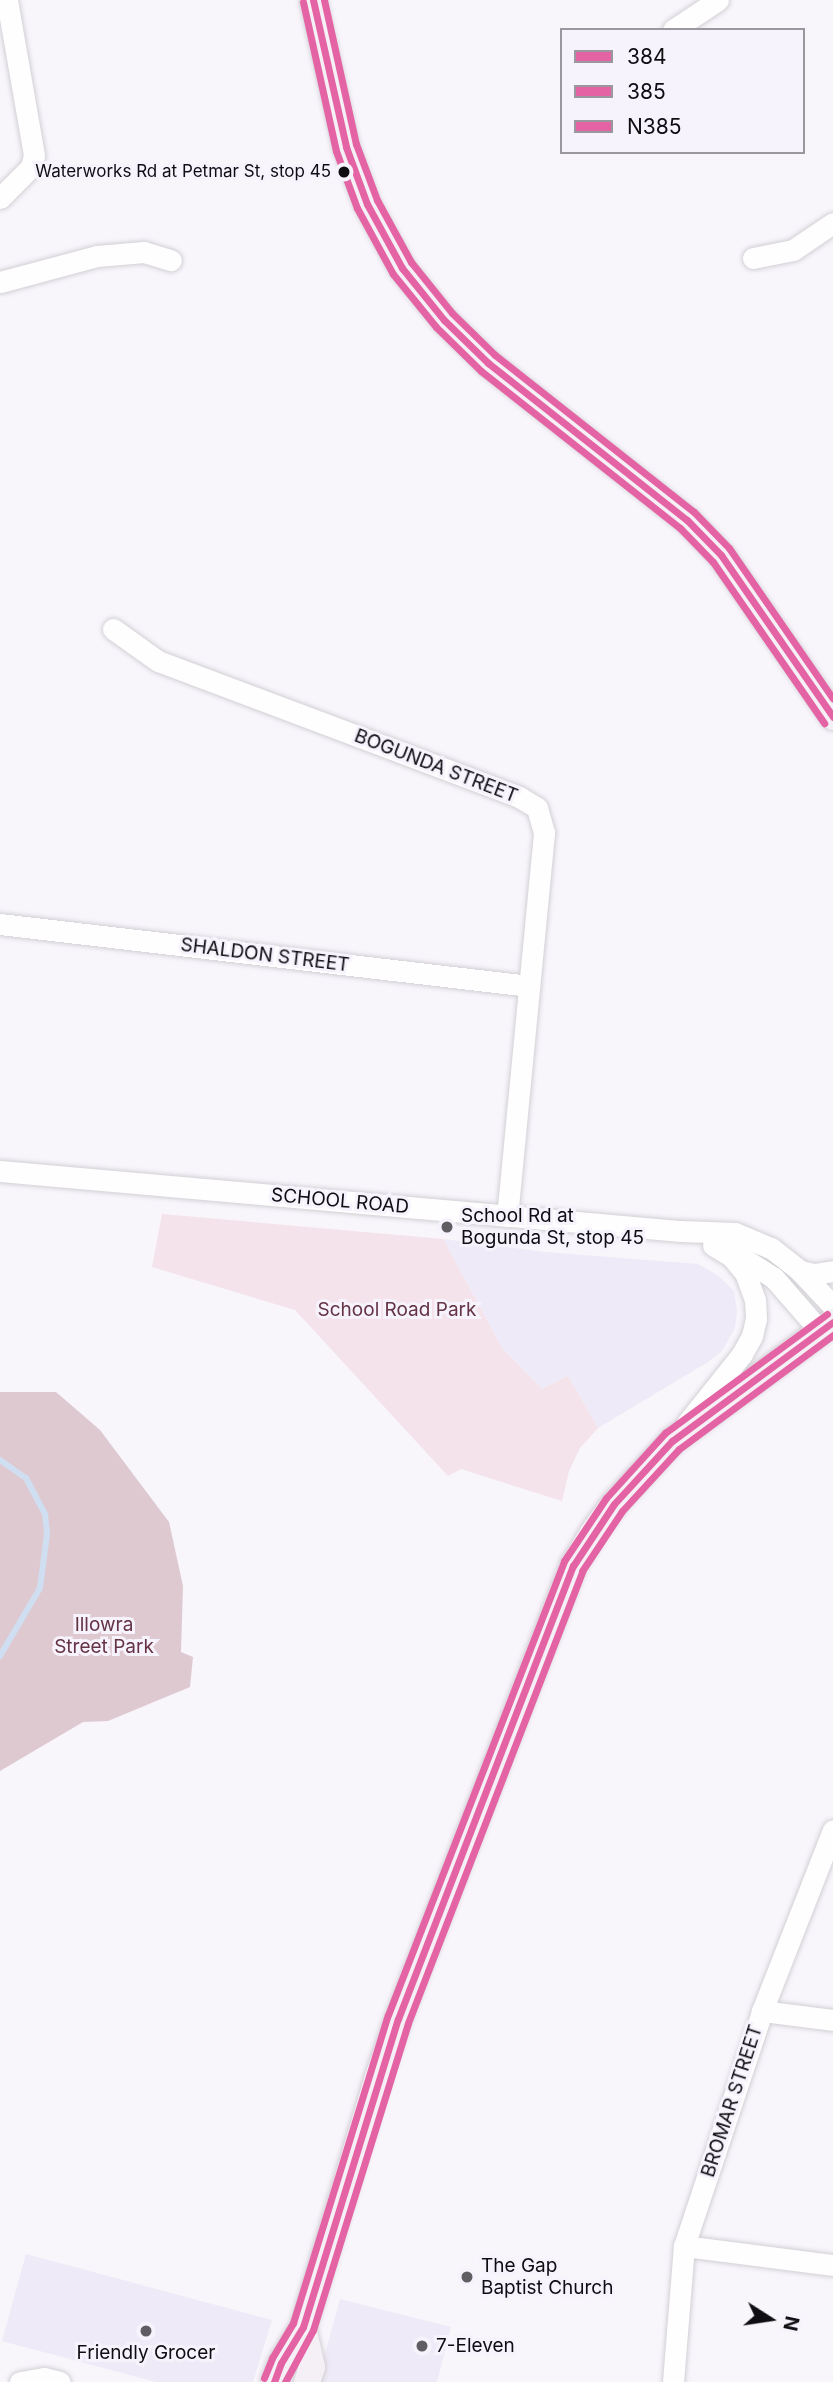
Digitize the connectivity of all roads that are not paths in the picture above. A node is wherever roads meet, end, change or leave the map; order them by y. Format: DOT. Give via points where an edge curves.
graph roads {
  1 [pos="7,0"];
  2 [pos="313,0"];
  3 [pos="718,0"];
  4 [pos="676,28"];
  5 [pos="6,191"];
  6 [pos="833,223"];
  7 [pos="753,258"];
  8 [pos="171,260"];
  9 [pos="0,282"];
  10 [pos="113,629"];
  11 [pos="833,717"];
  12 [pos="0,923"];
  13 [pos="530,986"];
  14 [pos="0,1171"];
  15 [pos="507,1216"];
  16 [pos="681,1231"];
  17 [pos="713,1245"];
  18 [pos="833,1270"];
  19 [pos="800,1271"];
  20 [pos="833,1306"];
  21 [pos="827,1327"];
  22 [pos="672,1441"];
  23 [pos="833,1830"];
  24 [pos="762,2011"];
  25 [pos="833,2020"];
  26 [pos="684,2246"];
  27 [pos="833,2265"];
  28 [pos="303,2327"];
  29 [pos="20,2382"];
  30 [pos="60,2382"];
  31 [pos="274,2382"];
  32 [pos="307,2382"];
  33 [pos="673,2382"];
  1 -- 5 [label="street" via="34,155 31,167"];
  2 -- 11 [label="main road" via="346,148 367,204 402,268 444,320 488,363 687,520 721,555"];
  3 -- 4 [label="street"];
  6 -- 7 [label="street" via="793,250"];
  8 -- 9 [label="street" via="144,252 97,256"];
  10 -- 13 [label="street, BOGUNDA STREET" via="159,661 519,797 537,808 544,832"];
  12 -- 13 [label="street, SHALDON STREET"];
  13 -- 15 [label="street, BOGUNDA STREET"];
  14 -- 15 [label="street, SCHOOL ROAD"];
  15 -- 16 [label="street, SCHOOL ROAD"];
  16 -- 17 [label="street, SCHOOL ROAD"];
  16 -- 19 [label="street, SCHOOL ROAD" via="747,1236"];
  17 -- 21 [label="street, SCHOOL ROAD" via="761,1268"];
  17 -- 22 [label="street" via="731,1256 745,1273 755,1300 755,1325 742,1354"];
  18 -- 19 [label="street"];
  19 -- 20 [label="street, SCHOOL ROAD"];
  21 -- 22 [label="main road"];
  22 -- 28 [label="main road" via="614,1504 573,1566 398,2019"];
  23 -- 24 [label="street, BROMAR STREET"];
  24 -- 25 [label="street"];
  24 -- 26 [label="street, BROMAR STREET"];
  26 -- 27 [label="street"];
  26 -- 33 [label="street, BROMAR STREET"];
  28 -- 31 [label="main road"];
  28 -- 32 [label="main road" via="312,2367"];
  29 -- 30 [label="street" via="44,2378"];
}
